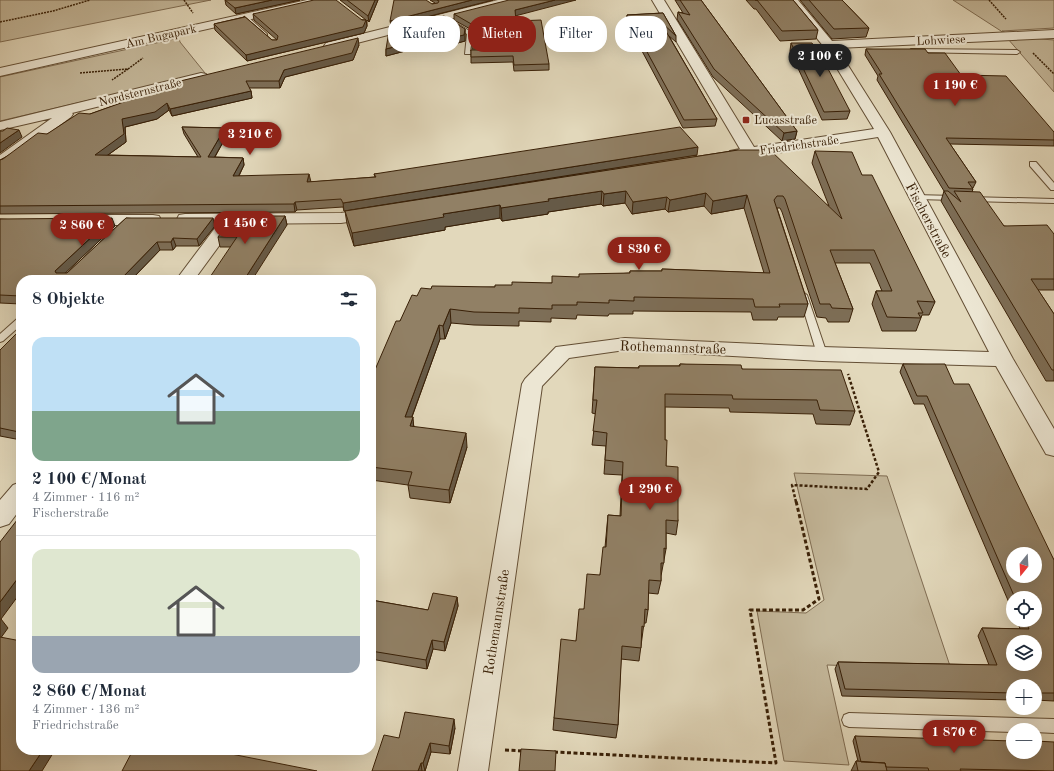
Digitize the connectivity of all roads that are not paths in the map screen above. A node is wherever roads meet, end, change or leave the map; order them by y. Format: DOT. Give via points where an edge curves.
graph roads {
  1 [pos="322,0"];
  2 [pos="512,0"];
  3 [pos="658,0"];
  4 [pos="792,0"];
  5 [pos="452,16"];
  6 [pos="245,17"];
  7 [pos="460,27"];
  8 [pos="388,32"];
  9 [pos="1054,34"];
  10 [pos="271,40"];
  11 [pos="828,45"];
  12 [pos="316,49"];
  13 [pos="905,50"];
  14 [pos="1017,52"];
  15 [pos="488,53"];
  16 [pos="0,72"];
  17 [pos="217,73"];
  18 [pos="73,108"];
  19 [pos="0,126"];
  20 [pos="883,132"];
  21 [pos="750,152"];
  22 [pos="718,157"];
  23 [pos="0,162"];
  24 [pos="1033,164"];
  25 [pos="1054,188"];
  26 [pos="917,197"];
  27 [pos="1054,201"];
  28 [pos="388,211"];
  29 [pos="230,219"];
  30 [pos="68,220"];
  31 [pos="189,275"];
  32 [pos="801,286"];
  33 [pos="16,325"];
  34 [pos="0,339"];
  35 [pos="832,354"];
  36 [pos="1003,359"];
  37 [pos="1054,448"];
  38 [pos="16,497"];
  39 [pos="0,517"];
  40 [pos="849,720"];
  41 [pos="1054,726"];
  42 [pos="472,771"];
  1 -- 6 [label="street, Am Bugapark"];
  2 -- 5 [label="street"];
  3 -- 21 [label="street"];
  4 -- 11 [label="street, Fischerstraße"];
  6 -- 10 [label="lane"];
  6 -- 16 [label="street, Am Bugapark"];
  7 -- 15 [label="lane" via="470,33 467,53"];
  8 -- 12 [label="street"];
  9 -- 11 [label="street, Lohwiese"];
  11 -- 20 [label="street, Fischerstraße"];
  13 -- 14 [label="lane"];
  17 -- 18 [label="street, Nordsternstraße"];
  18 -- 19 [label="street, Nordsternstraße"];
  18 -- 23 [label="street"];
  20 -- 21 [label="street, Friedrichstraße"];
  20 -- 26 [label="street, Fischerstraße"];
  21 -- 22 [label="street, Friedrichstraße"];
  24 -- 25 [label="lane"];
  26 -- 27 [label="lane"];
  26 -- 36 [label="street, Fischerstraße"];
  28 -- 29 [label="street" via="341,218"];
  29 -- 30 [label="street" via="170,220 124,225"];
  29 -- 31 [label="street"];
  32 -- 35 [label="lane"];
  33 -- 34 [label="lane"];
  35 -- 36 [label="street, Rothemannstraße"];
  35 -- 42 [label="street, Rothemannstraße" via="625,344 562,352 532,384"];
  36 -- 37 [label="street, Fischerstraße"];
  38 -- 39 [label="street"];
  40 -- 41 [label="lane"];
}
